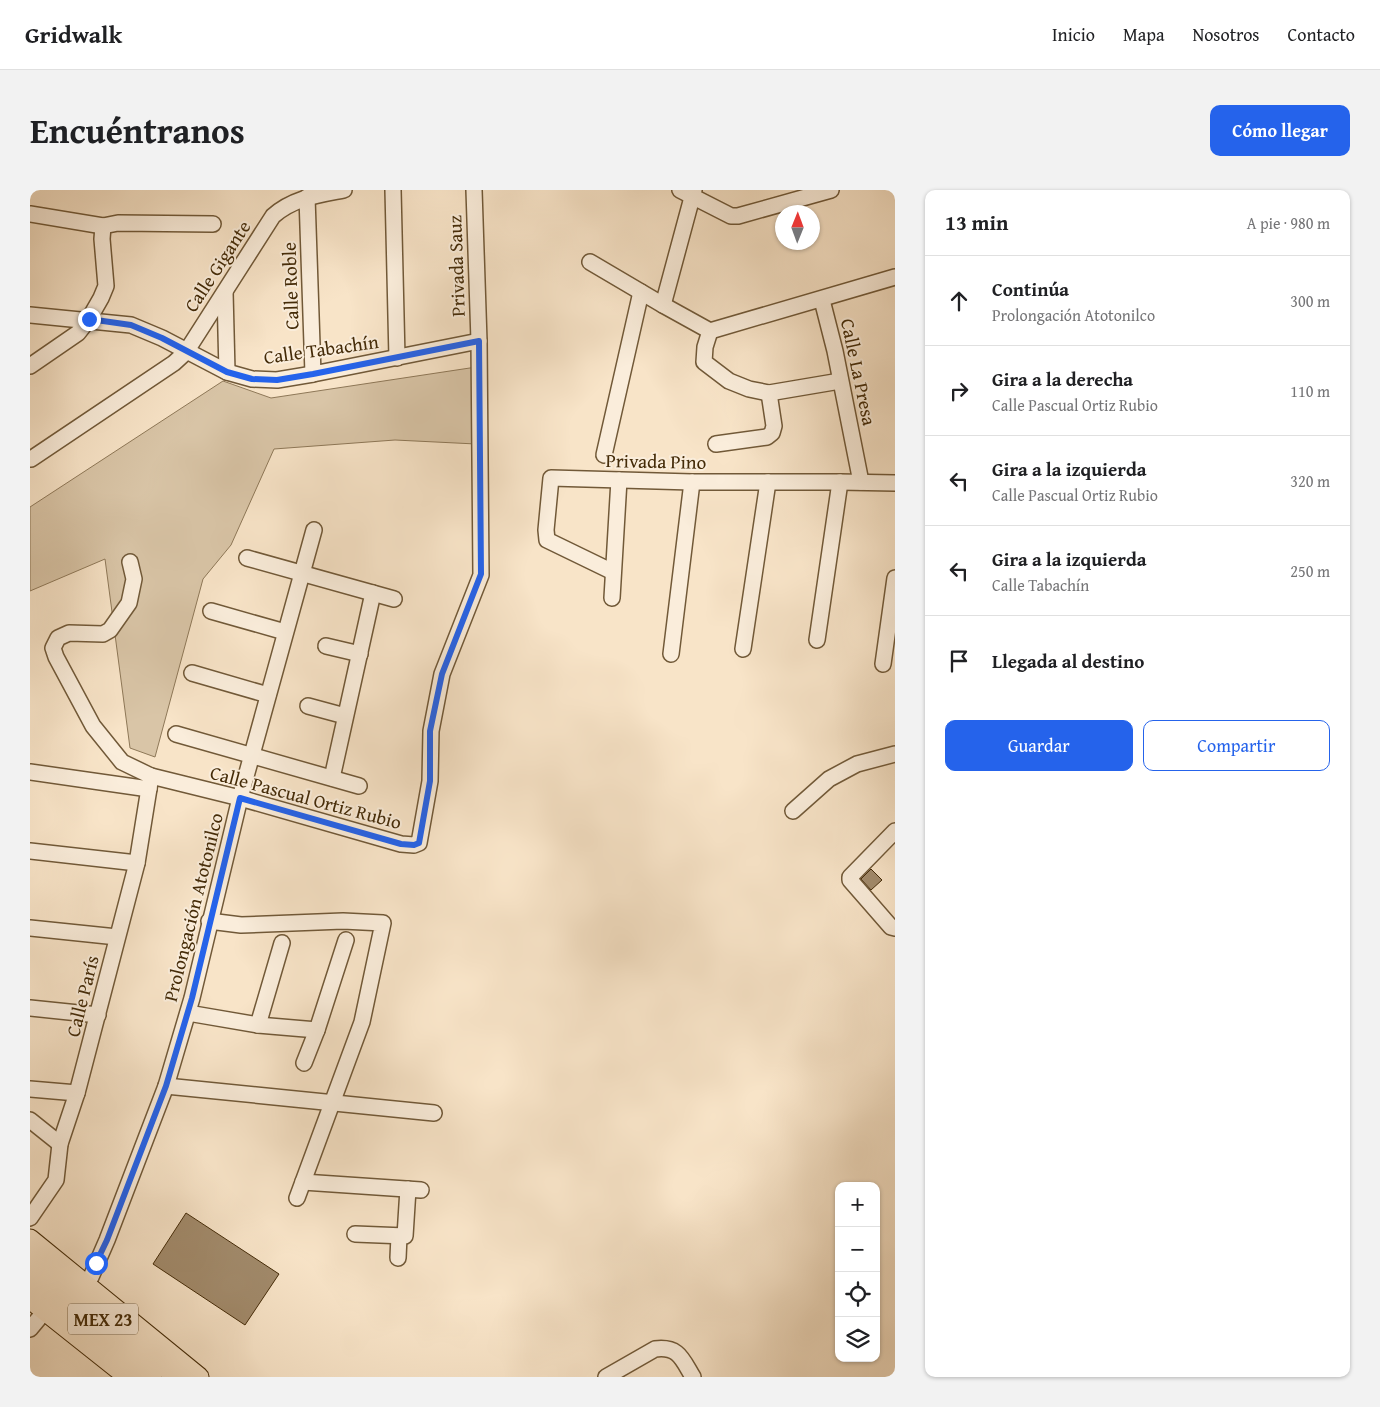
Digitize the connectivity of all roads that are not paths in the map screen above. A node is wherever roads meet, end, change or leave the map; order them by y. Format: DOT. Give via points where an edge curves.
graph roads {
  1 [pos="344,190"];
  2 [pos="393,190"];
  3 [pos="474,190"];
  4 [pos="831,190"];
  5 [pos="689,192"];
  6 [pos="307,197"];
  7 [pos="30,214"];
  8 [pos="213,224"];
  9 [pos="103,226"];
  10 [pos="590,262"];
  11 [pos="895,277"];
  12 [pos="225,292"];
  13 [pos="641,292"];
  14 [pos="822,300"];
  15 [pos="662,305"];
  16 [pos="30,315"];
  17 [pos="89,319"];
  18 [pos="710,331"];
  19 [pos="479,341"];
  20 [pos="186,352"];
  21 [pos="397,358"];
  22 [pos="30,366"];
  23 [pos="227,372"];
  24 [pos="313,374"];
  25 [pos="840,381"];
  26 [pos="769,393"];
  27 [pos="716,444"];
  28 [pos="604,455"];
  29 [pos="31,459"];
  30 [pos="619,480"];
  31 [pos="692,482"];
  32 [pos="768,482"];
  33 [pos="840,482"];
  34 [pos="861,482"];
  35 [pos="895,483"];
  36 [pos="314,530"];
  37 [pos="247,558"];
  38 [pos="130,562"];
  39 [pos="303,572"];
  40 [pos="613,572"];
  41 [pos="895,578"];
  42 [pos="373,593"];
  43 [pos="612,598"];
  44 [pos="394,599"];
  45 [pos="211,611"];
  46 [pos="285,632"];
  47 [pos="817,640"];
  48 [pos="326,646"];
  49 [pos="743,649"];
  50 [pos="360,654"];
  51 [pos="671,654"];
  52 [pos="883,664"];
  53 [pos="192,673"];
  54 [pos="268,695"];
  55 [pos="308,706"];
  56 [pos="346,716"];
  57 [pos="176,734"];
  58 [pos="895,754"];
  59 [pos="251,756"];
  60 [pos="30,772"];
  61 [pos="332,778"];
  62 [pos="150,782"];
  63 [pos="359,786"];
  64 [pos="240,798"];
  65 [pos="793,811"];
  66 [pos="895,831"];
  67 [pos="30,851"];
  68 [pos="137,863"];
  69 [pos="209,921"];
  70 [pos="30,928"];
  71 [pos="895,928"];
  72 [pos="117,937"];
  73 [pos="346,940"];
  74 [pos="282,943"];
  75 [pos="30,1008"];
  76 [pos="188,1013"];
  77 [pos="98,1015"];
  78 [pos="258,1025"];
  79 [pos="317,1030"];
  80 [pos="304,1063"];
  81 [pos="166,1086"];
  82 [pos="30,1089"];
  83 [pos="77,1093"];
  84 [pos="332,1103"];
  85 [pos="434,1113"];
  86 [pos="30,1120"];
  87 [pos="60,1144"];
  88 [pos="303,1182"];
  89 [pos="297,1198"];
  90 [pos="30,1218"];
  91 [pos="355,1234"];
  92 [pos="399,1236"];
  93 [pos="30,1239"];
  94 [pos="398,1258"];
  95 [pos="30,1260"];
  96 [pos="30,1280"];
  97 [pos="86,1284"];
  98 [pos="30,1299"];
  99 [pos="45,1311"];
  100 [pos="30,1329"];
  101 [pos="131,1373"];
  102 [pos="152,1377"];
  103 [pos="177,1377"];
  104 [pos="199,1377"];
  105 [pos="606,1377"];
  106 [pos="693,1377"];
  1 -- 6 [label="street, Calle Gigante"];
  2 -- 21 [label="street"];
  3 -- 19 [label="street, Privada Sauz"];
  4 -- 5 [label="street" via="738,216 731,216"];
  5 -- 15 [label="street"];
  6 -- 12 [label="street, Calle Gigante" via="283,207 273,216"];
  6 -- 24 [label="street, Calle Roble"];
  7 -- 9 [label="street"];
  8 -- 9 [label="street" via="118,223"];
  9 -- 17 [label="street" via="106,286"];
  10 -- 13 [label="street"];
  11 -- 14 [label="street"];
  12 -- 20 [label="street, Calle Gigante"];
  12 -- 23 [label="street"];
  13 -- 15 [label="street"];
  13 -- 28 [label="street"];
  14 -- 18 [label="street"];
  14 -- 25 [label="street, Calle La Presa"];
  15 -- 18 [label="street"];
  16 -- 17 [label="street, Calle Tabachín"];
  17 -- 20 [label="street, Calle Tabachín" via="131,325"];
  17 -- 22 [label="street" via="78,332"];
  18 -- 26 [label="street" via="704,362 729,381"];
  19 -- 21 [label="street, Calle Tabachín"];
  19 -- 64 [label="street, Calle Pascual Ortiz Rubio" via="481,574 442,674 430,731 430,781 419,843 401,844"];
  20 -- 23 [label="street, Calle Tabachín"];
  20 -- 29 [label="street, Calle Gigante"];
  21 -- 24 [label="street, Calle Tabachín"];
  23 -- 24 [label="street, Calle Tabachín" via="252,379 277,380"];
  25 -- 26 [label="street"];
  25 -- 34 [label="street, Calle La Presa"];
  26 -- 27 [label="street" via="774,426 772,433 767,437"];
  30 -- 31 [label="street, Privada Pino"];
  30 -- 40 [label="street"];
  30 -- 40 [label="street, Privada Pino" via="551,478 546,530 547,540"];
  31 -- 32 [label="street, Privada Pino"];
  31 -- 51 [label="street"];
  32 -- 33 [label="street, Privada Pino"];
  32 -- 49 [label="street"];
  33 -- 34 [label="street, Privada Pino"];
  33 -- 47 [label="street"];
  34 -- 35 [label="street, Privada Pino"];
  36 -- 39 [label="street, Prolongación Atotonilco"];
  37 -- 39 [label="street"];
  38 -- 62 [label="street" via="134,579 129,602 110,630 103,634 69,632 58,638 53,648 92,726 122,762"];
  39 -- 42 [label="street"];
  39 -- 46 [label="street, Prolongación Atotonilco"];
  40 -- 43 [label="street"];
  41 -- 52 [label="street"];
  42 -- 44 [label="street"];
  42 -- 50 [label="street"];
  45 -- 46 [label="street"];
  46 -- 54 [label="street, Prolongación Atotonilco"];
  48 -- 50 [label="street"];
  50 -- 56 [label="street"];
  53 -- 54 [label="street"];
  54 -- 59 [label="street, Prolongación Atotonilco"];
  55 -- 56 [label="street"];
  56 -- 61 [label="street"];
  57 -- 59 [label="street"];
  58 -- 65 [label="street" via="857,764 829,780"];
  59 -- 61 [label="street"];
  59 -- 64 [label="street, Prolongación Atotonilco"];
  60 -- 62 [label="street"];
  61 -- 63 [label="street"];
  62 -- 64 [label="street, Calle Pascual Ortiz Rubio"];
  62 -- 68 [label="street, Calle París"];
  64 -- 69 [label="street, Prolongación Atotonilco"];
  66 -- 71 [label="street" via="850,877 868,902 891,928"];
  67 -- 68 [label="street"];
  68 -- 72 [label="street, Calle París"];
  69 -- 76 [label="street, Prolongación Atotonilco"];
  69 -- 84 [label="street" via="241,925 343,921 383,923 362,1022"];
  70 -- 72 [label="street"];
  72 -- 77 [label="street, Calle París"];
  73 -- 79 [label="street"];
  74 -- 78 [label="street"];
  75 -- 77 [label="street"];
  76 -- 78 [label="street"];
  76 -- 81 [label="street, Prolongación Atotonilco"];
  77 -- 83 [label="street, Calle París"];
  78 -- 79 [label="street"];
  79 -- 80 [label="street"];
  81 -- 84 [label="street"];
  81 -- 97 [label="street, Prolongación Atotonilco" via="107,1240"];
  82 -- 83 [label="street"];
  83 -- 87 [label="street, Calle París"];
  84 -- 85 [label="street"];
  84 -- 88 [label="street"];
  86 -- 87 [label="street"];
  87 -- 90 [label="street, Calle París" via="56,1180"];
  88 -- 89 [label="street"];
  88 -- 92 [label="street" via="414,1190 405,1236"];
  91 -- 92 [label="street"];
  92 -- 94 [label="street"];
  93 -- 97 [label="main road"];
  95 -- 103 [label="main road, MEX 23"];
  96 -- 101 [label="main road, MEX 23"];
  97 -- 104 [label="main road"];
  98 -- 99 [label="main road"];
  99 -- 100 [label="street"];
  99 -- 101 [label="main road"];
  101 -- 102 [label="main road, MEX 23"];
  105 -- 106 [label="street" via="664,1348 680,1354"];
}
